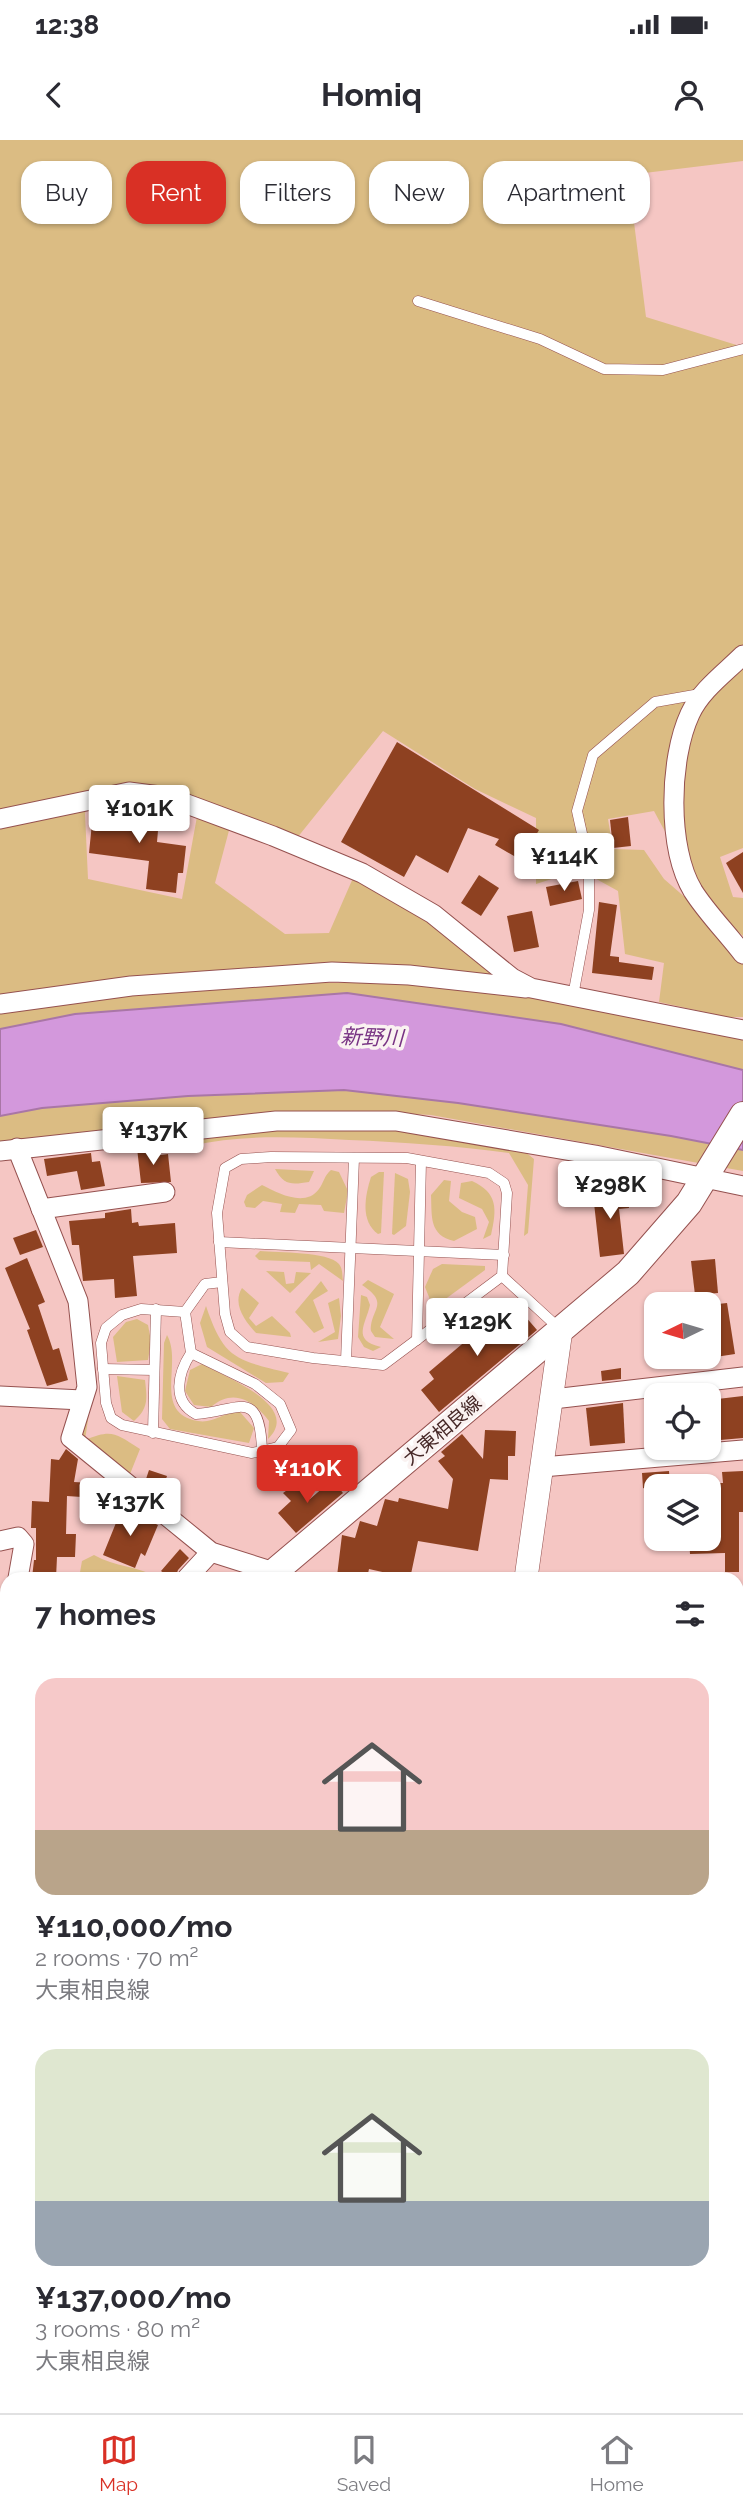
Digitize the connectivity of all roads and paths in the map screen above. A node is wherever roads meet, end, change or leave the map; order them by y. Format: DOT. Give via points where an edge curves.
graph roads {
  1 [pos="418,301"];
  2 [pos="743,349"];
  3 [pos="743,655"];
  4 [pos="703,694"];
  5 [pos="0,819"];
  6 [pos="743,954"];
  7 [pos="531,988"];
  8 [pos="573,996"];
  9 [pos="0,1004"];
  10 [pos="743,1030"];
  11 [pos="743,1115"];
  12 [pos="8,1150"];
  13 [pos="354,1158"];
  14 [pos="421,1161"];
  15 [pos="708,1175"];
  16 [pos="743,1186"];
  17 [pos="165,1192"];
  18 [pos="41,1209"];
  19 [pos="219,1242"];
  20 [pos="351,1246"];
  21 [pos="418,1250"];
  22 [pos="504,1255"];
  23 [pos="502,1276"];
  24 [pos="222,1282"];
  25 [pos="156,1310"];
  26 [pos="185,1312"];
  27 [pos="561,1330"];
  28 [pos="417,1340"];
  29 [pos="191,1353"];
  30 [pos="346,1362"];
  31 [pos="103,1369"];
  32 [pos="154,1370"];
  33 [pos="741,1374"];
  34 [pos="0,1396"];
  35 [pos="553,1399"];
  36 [pos="82,1400"];
  37 [pos="153,1433"];
  38 [pos="743,1450"];
  39 [pos="262,1451"];
  40 [pos="542,1467"];
  41 [pos="0,1541"];
  42 [pos="211,1552"];
  43 [pos="19,1572"];
  44 [pos="193,1572"];
  45 [pos="263,1572"];
  46 [pos="275,1572"];
  47 [pos="527,1572"];
  1 -- 2 [label="lane" via="540,339 604,369 663,370"];
  3 -- 4 [label="street"];
  4 -- 6 [label="street" via="689,715 677,759 677,855 693,890"];
  4 -- 8 [label="lane" via="655,702 593,755 577,811 589,865 589,910"];
  5 -- 7 [label="street" via="128,792 168,797 362,873 433,914"];
  7 -- 8 [label="street"];
  7 -- 9 [label="street" via="332,972 131,986"];
  8 -- 10 [label="street"];
  11 -- 15 [label="main road, 大東相良線"];
  12 -- 15 [label="street" via="276,1121 397,1121"];
  12 -- 18 [label="street"];
  13 -- 14 [label="lane"];
  13 -- 19 [label="lane" via="241,1159 225,1168 217,1213"];
  13 -- 20 [label="lane"];
  14 -- 21 [label="lane"];
  14 -- 22 [label="lane" via="489,1172 504,1183"];
  15 -- 16 [label="street"];
  15 -- 27 [label="main road, 大東相良線" via="667,1232 628,1273"];
  17 -- 18 [label="street"];
  18 -- 36 [label="street" via="78,1301 87,1387"];
  19 -- 20 [label="lane"];
  19 -- 24 [label="lane"];
  20 -- 21 [label="lane"];
  20 -- 30 [label="lane"];
  21 -- 22 [label="lane"];
  21 -- 28 [label="lane"];
  22 -- 23 [label="lane"];
  23 -- 27 [label="lane"];
  23 -- 28 [label="lane"];
  24 -- 26 [label="lane" via="205,1284"];
  24 -- 30 [label="lane" via="230,1332 247,1347"];
  25 -- 26 [label="lane"];
  25 -- 31 [label="lane" via="141,1308 106,1328 101,1342"];
  25 -- 32 [label="lane"];
  26 -- 29 [label="lane"];
  27 -- 35 [label="street"];
  27 -- 46 [label="main road, 大東相良線"];
  28 -- 30 [label="lane" via="383,1365"];
  29 -- 39 [label="lane" via="255,1384 280,1404 290,1430 278,1447"];
  29 -- 39 [label="lane" via="182,1366 180,1398 196,1414 235,1405 249,1408 262,1430"];
  31 -- 32 [label="lane"];
  31 -- 37 [label="lane" via="111,1418"];
  32 -- 37 [label="lane"];
  33 -- 35 [label="street"];
  34 -- 36 [label="street"];
  35 -- 40 [label="street"];
  36 -- 42 [label="street" via="71,1438"];
  37 -- 39 [label="lane" via="251,1453"];
  38 -- 40 [label="street"];
  40 -- 47 [label="street"];
  41 -- 43 [label="street" via="19,1536 24,1544"];
  42 -- 44 [label="street"];
  42 -- 45 [label="street"];
}
